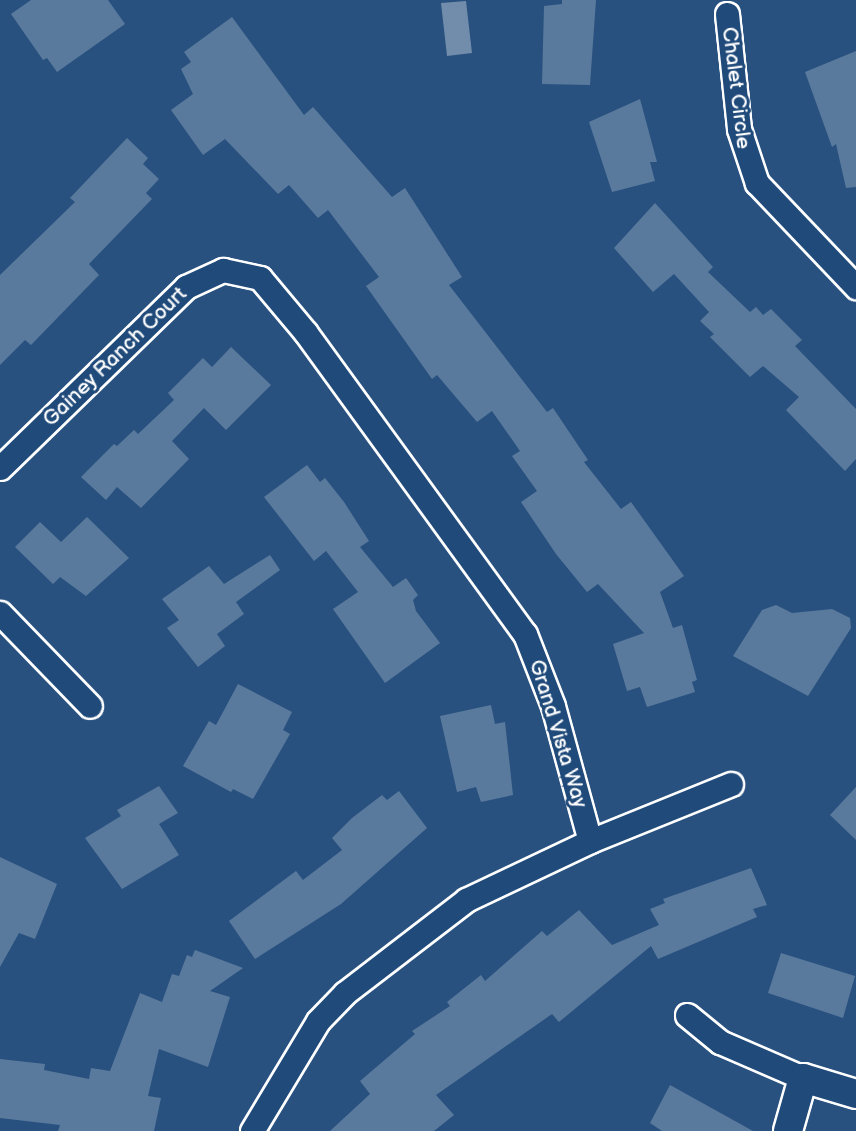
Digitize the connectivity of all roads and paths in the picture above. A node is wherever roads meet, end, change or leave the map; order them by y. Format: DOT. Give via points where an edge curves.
graph roads {
  1 [pos="727,14"];
  2 [pos="242,272"];
  3 [pos="856,287"];
  4 [pos="0,468"];
  5 [pos="0,613"];
  6 [pos="90,706"];
  7 [pos="731,784"];
  8 [pos="590,841"];
  9 [pos="687,1015"];
  10 [pos="803,1078"];
  11 [pos="856,1094"];
  12 [pos="252,1131"];
  13 [pos="788,1131"];
  1 -- 3 [label="street, Chalet Circle" via="739,129 757,183"];
  2 -- 4 [label="street, Gainey Ranch Court" via="210,272 186,287"];
  2 -- 8 [label="street, Grand Vista Way" via="273,290 525,634 546,685"];
  5 -- 6 [label="street"];
  7 -- 8 [label="street"];
  8 -- 12 [label="street" via="466,900 345,993 299,1047"];
  9 -- 10 [label="street" via="720,1042"];
  10 -- 11 [label="street"];
  10 -- 13 [label="street"];
}
